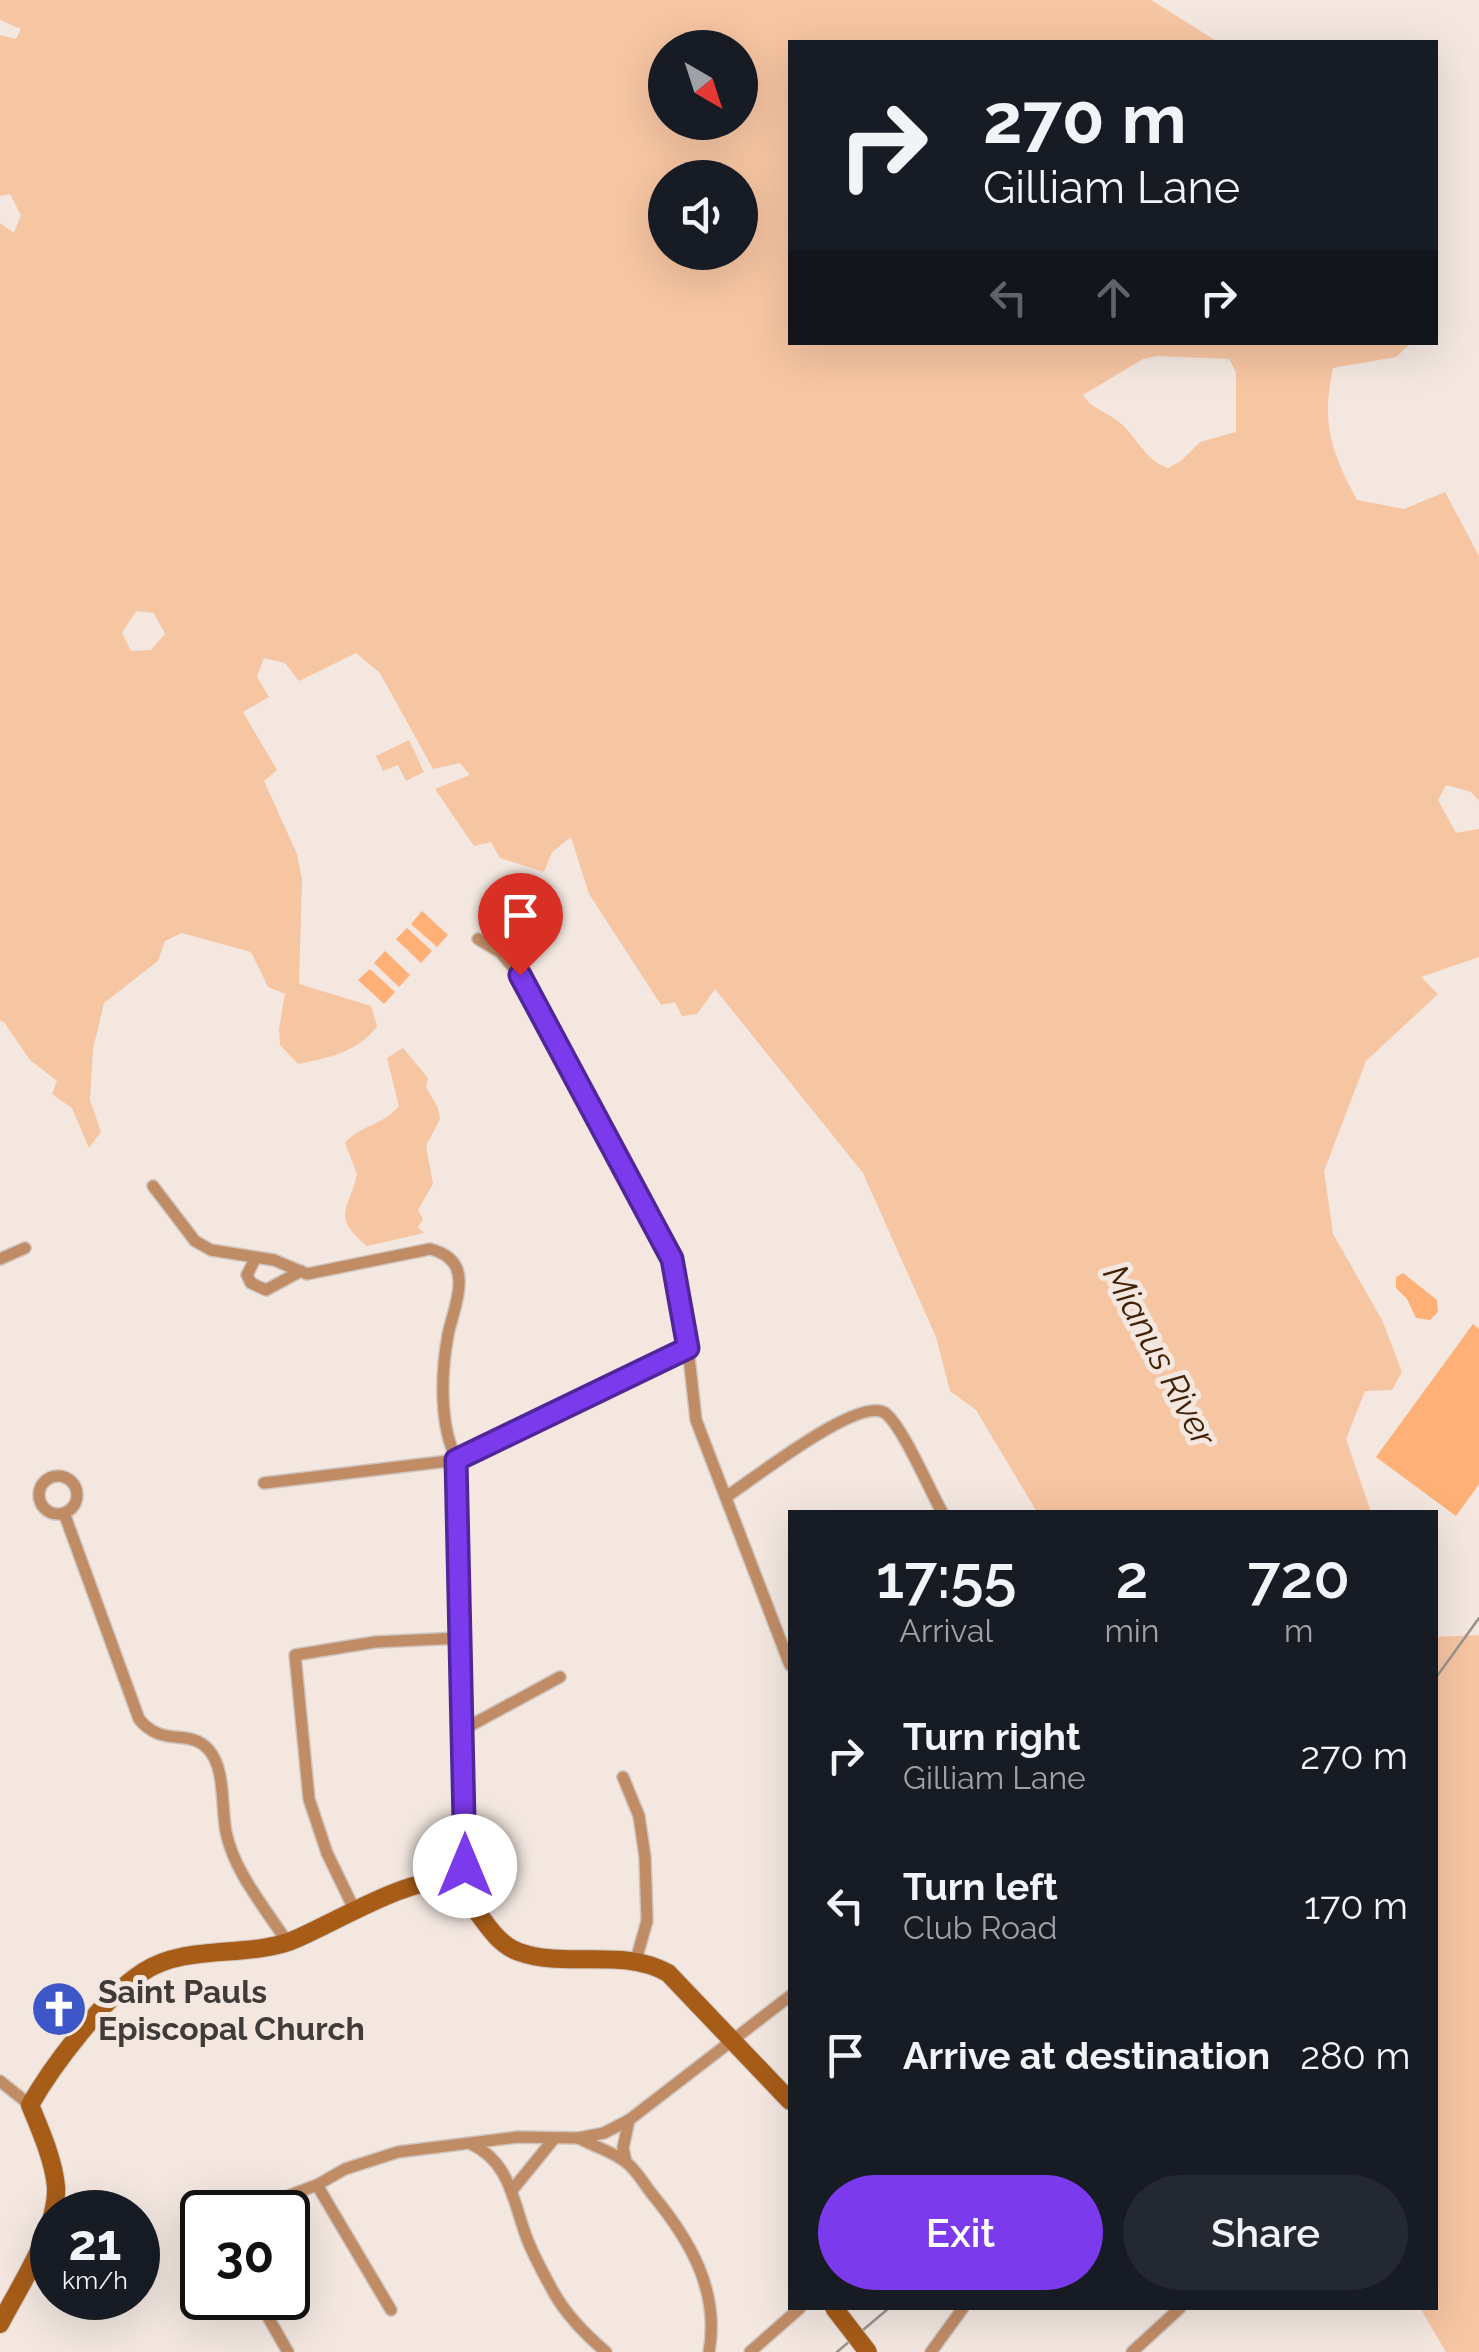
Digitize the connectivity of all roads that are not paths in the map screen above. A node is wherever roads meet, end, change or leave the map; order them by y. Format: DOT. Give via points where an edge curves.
graph roads {
  1 [pos="478,939"];
  2 [pos="154,1186"];
  3 [pos="25,1248"];
  4 [pos="0,1258"];
  5 [pos="255,1258"];
  6 [pos="301,1271"];
  7 [pos="688,1348"];
  8 [pos="456,1460"];
  9 [pos="264,1483"];
  10 [pos="726,1498"];
  11 [pos="941,1510"];
  12 [pos="64,1514"];
  13 [pos="460,1638"];
  14 [pos="788,1660"];
  15 [pos="560,1677"];
  16 [pos="464,1729"];
  17 [pos="623,1777"];
  18 [pos="455,1888"];
  19 [pos="355,1911"];
  20 [pos="287,1942"];
  21 [pos="636,1960"];
  22 [pos="788,1998"];
  23 [pos="733,2039"];
  24 [pos="0,2081"];
  25 [pos="788,2099"];
  26 [pos="30,2105"];
  27 [pos="628,2120"];
  28 [pos="578,2138"];
  29 [pos="553,2140"];
  30 [pos="468,2143"];
  31 [pos="626,2162"];
  32 [pos="318,2184"];
  33 [pos="513,2189"];
  34 [pos="302,2190"];
  35 [pos="391,2310"];
  36 [pos="798,2310"];
  37 [pos="836,2310"];
  38 [pos="962,2310"];
  39 [pos="1178,2310"];
  40 [pos="270,2320"];
  41 [pos="0,2324"];
  42 [pos="288,2352"];
  43 [pos="606,2352"];
  44 [pos="708,2352"];
  45 [pos="750,2352"];
  46 [pos="868,2352"];
  47 [pos="931,2352"];
  48 [pos="1132,2352"];
  1 -- 7 [label="street" via="520,975 672,1259"];
  2 -- 5 [label="street" via="195,1241"];
  3 -- 4 [label="street"];
  5 -- 6 [label="street"];
  5 -- 6 [label="street" via="248,1275 258,1288"];
  6 -- 8 [label="street" via="328,1272 430,1249 446,1253 460,1283 444,1355"];
  7 -- 8 [label="street"];
  7 -- 10 [label="street" via="696,1420"];
  8 -- 9 [label="street"];
  8 -- 13 [label="street"];
  10 -- 11 [label="street" via="833,1424 877,1409 888,1414"];
  10 -- 14 [label="street"];
  12 -- 20 [label="street" via="139,1719 150,1732 201,1742 211,1752 238,1864"];
  13 -- 16 [label="street"];
  13 -- 19 [label="street" via="295,1655 310,1799 326,1853"];
  15 -- 16 [label="street"];
  16 -- 18 [label="street" via="465,1866"];
  17 -- 21 [label="street" via="639,1816 645,1858 648,1921"];
  18 -- 19 [label="street" via="436,1882 407,1888"];
  18 -- 21 [label="street" via="517,1952"];
  19 -- 20 [label="street"];
  20 -- 26 [label="street" via="182,1958 142,1972 98,2015"];
  21 -- 23 [label="street" via="668,1973"];
  22 -- 23 [label="street"];
  23 -- 25 [label="street"];
  23 -- 27 [label="street"];
  24 -- 26 [label="street"];
  26 -- 41 [label="street" via="54,2178 54,2202 35,2258"];
  27 -- 28 [label="street"];
  27 -- 31 [label="street"];
  28 -- 29 [label="street"];
  28 -- 31 [label="street"];
  29 -- 30 [label="street"];
  29 -- 33 [label="street"];
  30 -- 32 [label="street" via="398,2152"];
  30 -- 33 [label="street" via="493,2161"];
  31 -- 44 [label="street" via="679,2226 700,2267 712,2314"];
  32 -- 34 [label="street"];
  32 -- 35 [label="street"];
  33 -- 43 [label="street" via="527,2240 554,2294"];
  36 -- 45 [label="street"];
  37 -- 46 [label="street, bridge"];
  38 -- 47 [label="street"];
  39 -- 48 [label="street"];
  40 -- 42 [label="street"];
}
